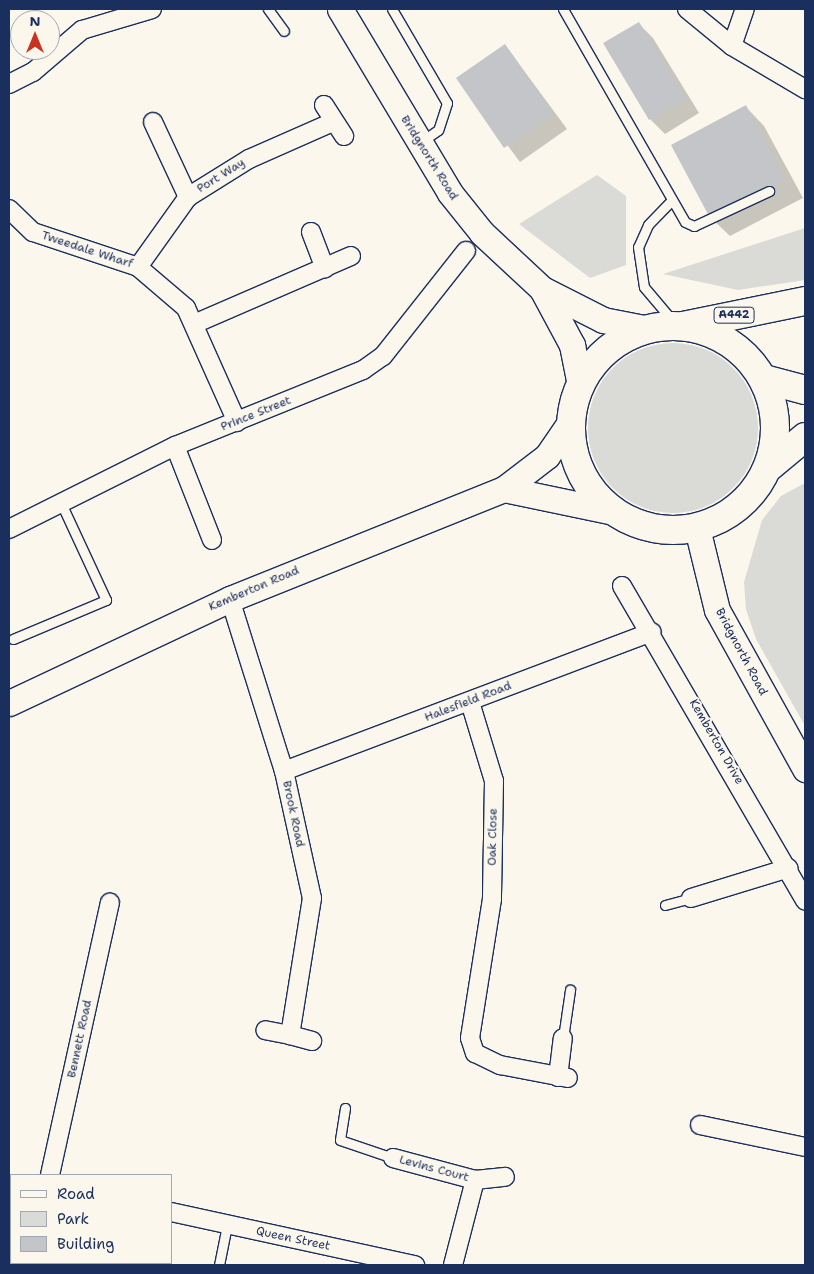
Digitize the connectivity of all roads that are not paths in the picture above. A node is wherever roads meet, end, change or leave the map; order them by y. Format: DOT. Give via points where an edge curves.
graph roads {
  1 [pos="152,9"];
  2 [pos="268,9"];
  3 [pos="340,9"];
  4 [pos="392,9"];
  5 [pos="563,9"];
  6 [pos="687,9"];
  7 [pos="745,9"];
  8 [pos="284,31"];
  9 [pos="732,46"];
  10 [pos="9,84"];
  11 [pos="805,89"];
  12 [pos="324,105"];
  13 [pos="153,122"];
  14 [pos="333,122"];
  15 [pos="344,136"];
  16 [pos="419,143"];
  17 [pos="769,191"];
  18 [pos="188,197"];
  19 [pos="671,201"];
  20 [pos="9,208"];
  21 [pos="311,232"];
  22 [pos="466,252"];
  23 [pos="350,256"];
  24 [pos="138,267"];
  25 [pos="325,268"];
  26 [pos="542,289"];
  27 [pos="805,301"];
  28 [pos="194,324"];
  29 [pos="680,326"];
  30 [pos="649,328"];
  31 [pos="764,380"];
  32 [pos="580,385"];
  33 [pos="805,390"];
  34 [pos="571,421"];
  35 [pos="237,422"];
  36 [pos="805,437"];
  37 [pos="175,446"];
  38 [pos="768,467"];
  39 [pos="504,489"];
  40 [pos="60,503"];
  41 [pos="614,512"];
  42 [pos="697,528"];
  43 [pos="9,529"];
  44 [pos="212,540"];
  45 [pos="622,586"];
  46 [pos="230,599"];
  47 [pos="652,632"];
  48 [pos="13,639"];
  49 [pos="470,702"];
  50 [pos="9,703"];
  51 [pos="805,769"];
  52 [pos="284,771"];
  53 [pos="789,868"];
  54 [pos="691,898"];
  55 [pos="805,901"];
  56 [pos="110,903"];
  57 [pos="665,905"];
  58 [pos="570,990"];
  59 [pos="265,1030"];
  60 [pos="290,1035"];
  61 [pos="563,1038"];
  62 [pos="312,1041"];
  63 [pos="345,1108"];
  64 [pos="700,1125"];
  65 [pos="805,1147"];
  66 [pos="392,1158"];
  67 [pos="50,1174"];
  68 [pos="505,1177"];
  69 [pos="475,1180"];
  70 [pos="172,1212"];
  71 [pos="227,1225"];
  72 [pos="219,1265"];
  73 [pos="415,1265"];
  74 [pos="453,1265"];
  1 -- 10 [label="street" via="82,30 33,72"];
  2 -- 8 [label="lane"];
  3 -- 16 [label="street, Bridgnorth Road"];
  4 -- 16 [label="lane" via="447,102 438,130"];
  5 -- 19 [label="lane"];
  6 -- 9 [label="street"];
  7 -- 9 [label="street"];
  9 -- 11 [label="street"];
  12 -- 14 [label="street"];
  13 -- 18 [label="street"];
  14 -- 15 [label="street"];
  14 -- 18 [label="street, Port Way" via="249,159"];
  16 -- 26 [label="street, Bridgnorth Road" via="450,193 482,233"];
  17 -- 19 [label="lane" via="694,226 685,222"];
  18 -- 24 [label="street, Port Way"];
  19 -- 29 [label="lane" via="648,225 638,247 644,287"];
  20 -- 24 [label="street, Tweedale Wharf" via="32,232"];
  21 -- 25 [label="street"];
  22 -- 35 [label="street, Prince Street" via="383,356 363,370"];
  23 -- 25 [label="street"];
  24 -- 28 [label="street, Tweedale Wharf" via="186,308"];
  25 -- 28 [label="street"];
  26 -- 30 [label="street, Bridgnorth Road" via="603,320"];
  26 -- 32 [label="street, Bridgnorth Road" via="572,345"];
  27 -- 29 [label="main road, A442"];
  28 -- 35 [label="street, Tweedale Wharf"];
  29 -- 30 [label="main road"];
  29 -- 31 [label="main road" via="730,342"];
  30 -- 32 [label="main road" via="620,340 603,355"];
  31 -- 33 [label="main road"];
  31 -- 38 [label="main road" via="776,423"];
  32 -- 34 [label="main road"];
  34 -- 39 [label="street, Kemberton Road" via="547,456"];
  34 -- 41 [label="main road" via="580,472"];
  35 -- 37 [label="street, Prince Street"];
  36 -- 38 [label="main road"];
  37 -- 40 [label="street, Prince Street"];
  37 -- 44 [label="street"];
  38 -- 42 [label="main road" via="753,492 732,512"];
  39 -- 41 [label="street"];
  39 -- 46 [label="street, Kemberton Road"];
  40 -- 43 [label="street, Prince Street"];
  40 -- 48 [label="lane" via="106,600"];
  41 -- 42 [label="main road" via="658,529"];
  42 -- 51 [label="street, Bridgnorth Road" via="717,610"];
  45 -- 47 [label="street, Kemberton Drive"];
  46 -- 50 [label="street, Kemberton Road"];
  46 -- 52 [label="street, Brook Road"];
  47 -- 49 [label="street, Halesfield Road"];
  47 -- 53 [label="street, Kemberton Drive"];
  49 -- 52 [label="street, Halesfield Road"];
  49 -- 61 [label="street, Oak Close" via="494,781 492,900 470,1038 475,1052 500,1065 563,1078"];
  52 -- 60 [label="street, Brook Road" via="312,898"];
  53 -- 54 [label="street"];
  53 -- 55 [label="street, Kemberton Drive"];
  54 -- 57 [label="lane"];
  56 -- 67 [label="street, Bennett Road"];
  58 -- 61 [label="lane"];
  59 -- 60 [label="street"];
  60 -- 62 [label="street"];
  63 -- 66 [label="lane" via="340,1140"];
  64 -- 65 [label="street"];
  66 -- 69 [label="street, Levins Court"];
  68 -- 69 [label="street, Levins Court"];
  69 -- 74 [label="street, Levins Court"];
  70 -- 71 [label="street, Queen Street"];
  71 -- 72 [label="lane"];
  71 -- 73 [label="street, Queen Street"];
}
